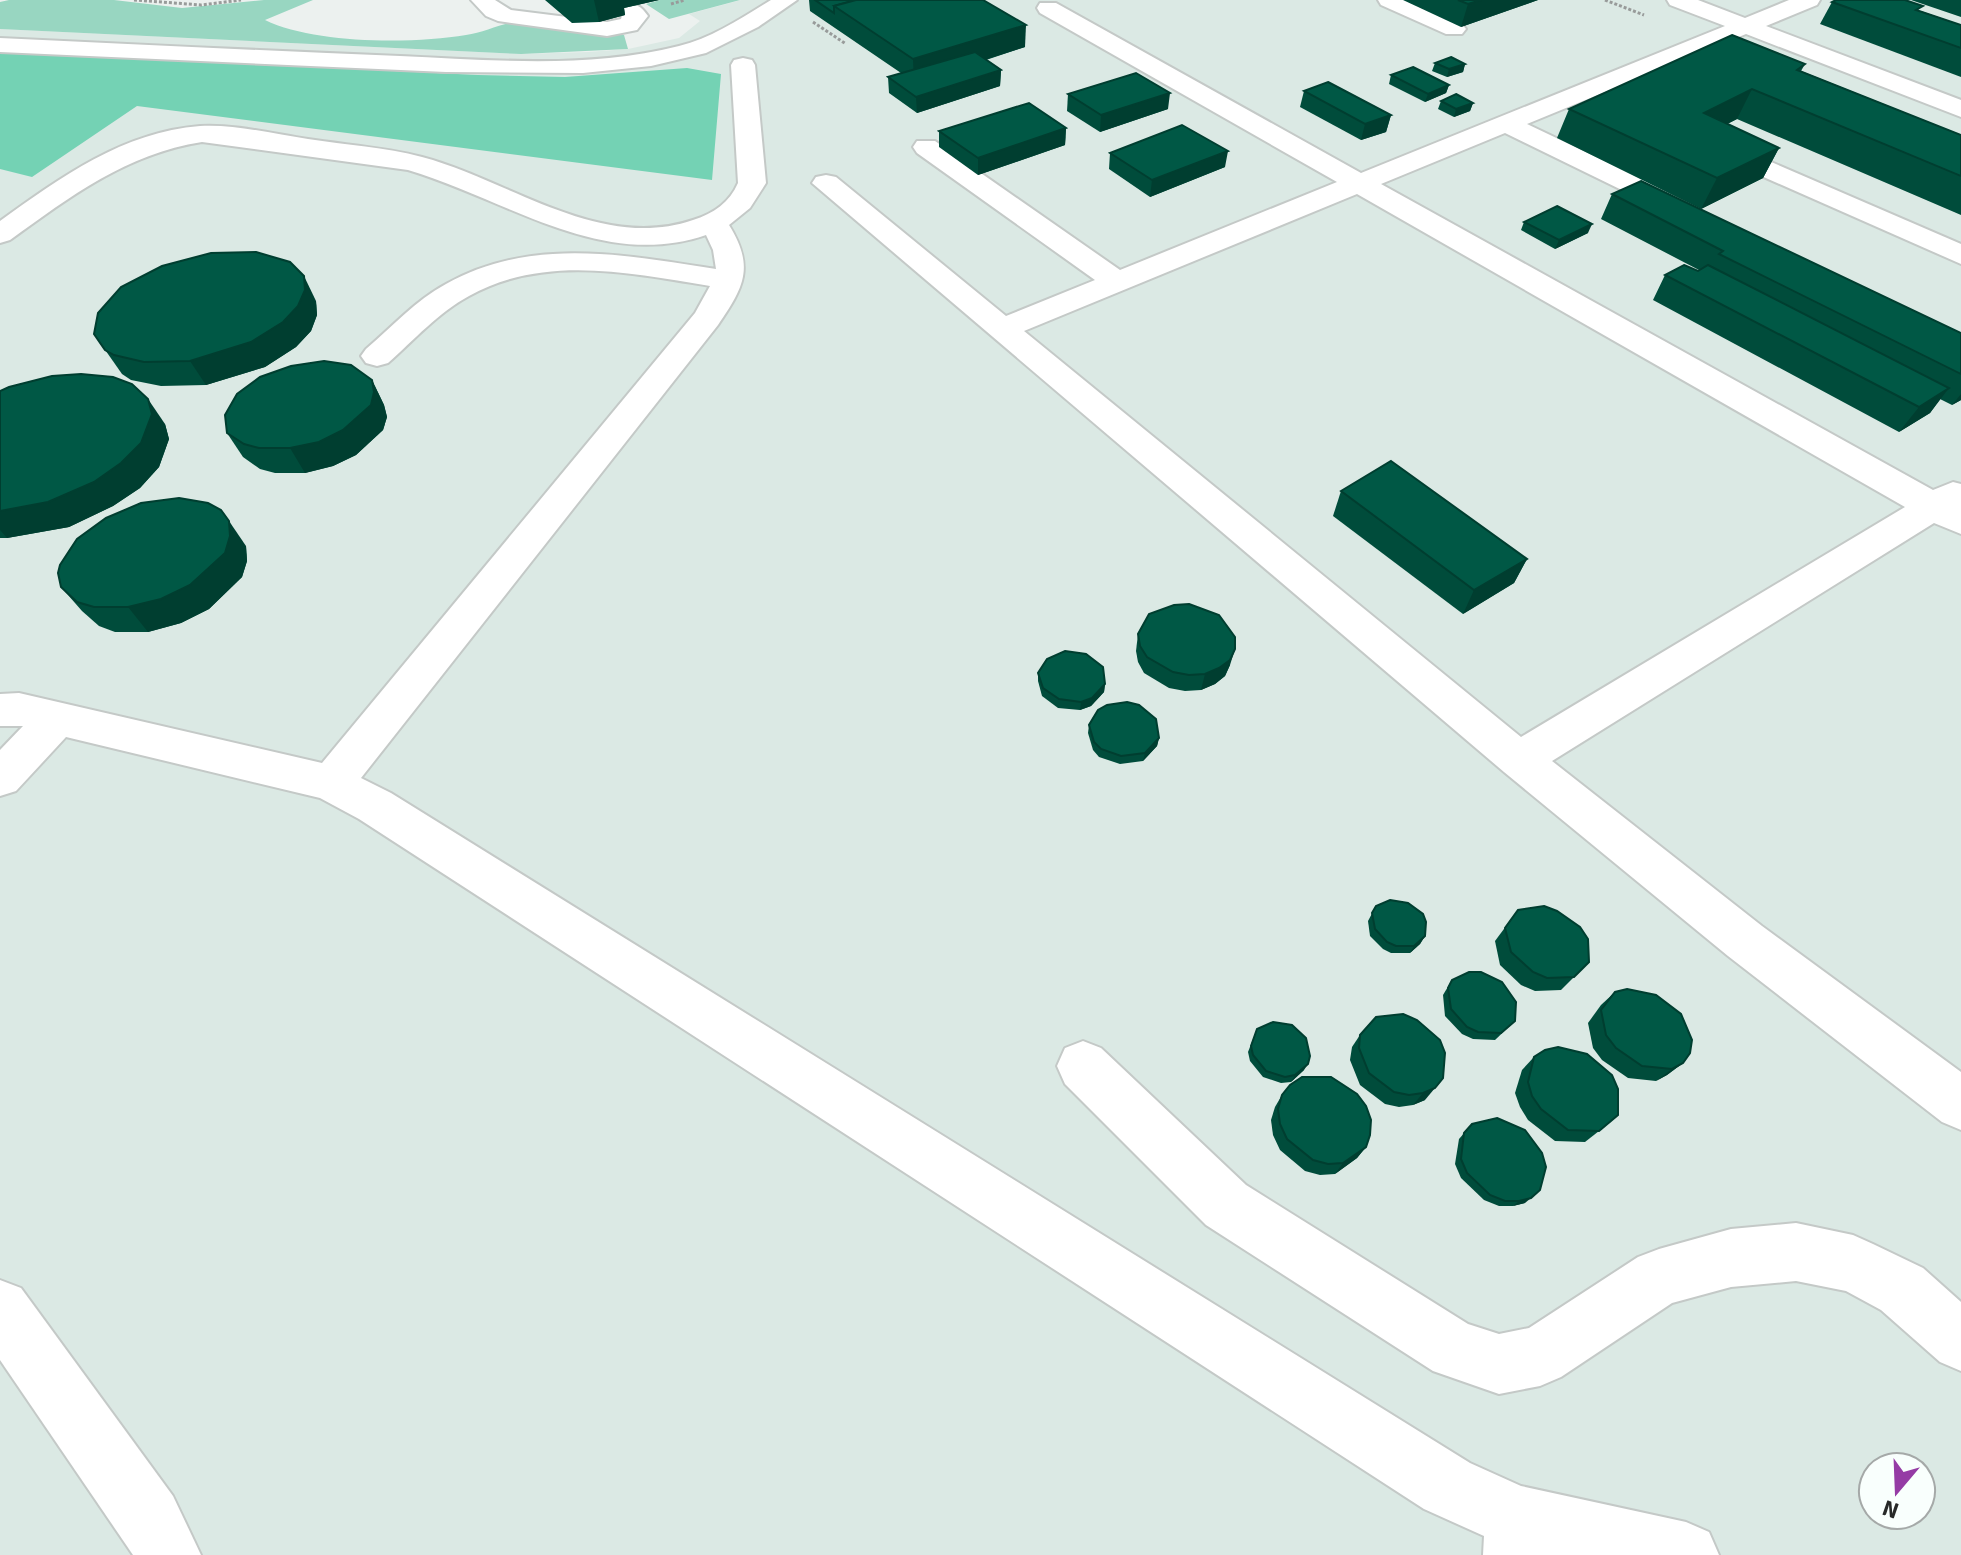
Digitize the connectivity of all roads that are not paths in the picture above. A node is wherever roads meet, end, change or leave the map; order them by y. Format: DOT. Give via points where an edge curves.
graph roads {
  1 [pos="482,0"];
  2 [pos="786,0"];
  3 [pos="1077,0"];
  4 [pos="1389,0"];
  5 [pos="1678,0"];
  6 [pos="1809,0"];
  7 [pos="1040,4"];
  8 [pos="633,11"];
  9 [pos="1744,25"];
  10 [pos="1454,29"];
  11 [pos="729,34"];
  12 [pos="0,45"];
  13 [pos="704,46"];
  14 [pos="743,65"];
  15 [pos="1961,109"];
  16 [pos="1506,124"];
  17 [pos="926,147"];
  18 [pos="1734,154"];
  19 [pos="826,183"];
  20 [pos="1360,184"];
  21 [pos="1707,221"];
  22 [pos="713,223"];
  23 [pos="0,234"];
  24 [pos="1961,255"];
  25 [pos="728,280"];
  26 [pos="1117,282"];
  27 [pos="1002,329"];
  28 [pos="377,356"];
  29 [pos="1952,506"];
  30 [pos="0,710"];
  31 [pos="58,718"];
  32 [pos="1519,760"];
  33 [pos="0,778"];
  34 [pos="331,783"];
  35 [pos="1083,1066"];
  36 [pos="1961,1104"];
  37 [pos="0,1309"];
  38 [pos="1961,1341"];
  39 [pos="1517,1537"];
  40 [pos="168,1555"];
  41 [pos="1686,1555"];
  1 -- 8 [label="lane" via="506,16 607,29 629,25 637,16"];
  2 -- 11 [label="lane"];
  3 -- 7 [label="lane"];
  4 -- 10 [label="lane"];
  5 -- 9 [label="lane"];
  6 -- 9 [label="lane"];
  7 -- 20 [label="lane"];
  9 -- 15 [label="lane"];
  9 -- 16 [label="lane"];
  11 -- 13 [label="lane"];
  11 -- 14 [label="lane" via="746,45"];
  12 -- 13 [label="lane" via="539,67 634,61"];
  13 -- 14 [label="lane"];
  14 -- 22 [label="lane" via="752,183 746,199"];
  16 -- 20 [label="lane"];
  16 -- 21 [label="lane"];
  17 -- 26 [label="lane"];
  18 -- 24 [label="lane"];
  19 -- 27 [label="lane"];
  20 -- 26 [label="lane"];
  20 -- 29 [label="lane"];
  22 -- 23 [label="lane" via="673,235 615,237 413,163 202,134 153,142 114,157"];
  22 -- 25 [label="lane" via="730,247"];
  25 -- 28 [label="lane" via="562,259 480,278 438,303"];
  25 -- 34 [label="lane" via="707,318"];
  26 -- 27 [label="lane"];
  27 -- 32 [label="lane"];
  29 -- 32 [label="lane"];
  30 -- 31 [label="lane"];
  31 -- 33 [label="lane"];
  31 -- 34 [label="lane"];
  32 -- 36 [label="lane" via="1745,941"];
  34 -- 39 [label="lane" via="388,814 1447,1486"];
  35 -- 38 [label="lane" via="1226,1205 1454,1350 1499,1364 1540,1356 1659,1278 1731,1258 1796,1252 1853,1264 1902,1289"];
  37 -- 40 [label="lane" via="150,1519"];
  39 -- 41 [label="lane"];
}
